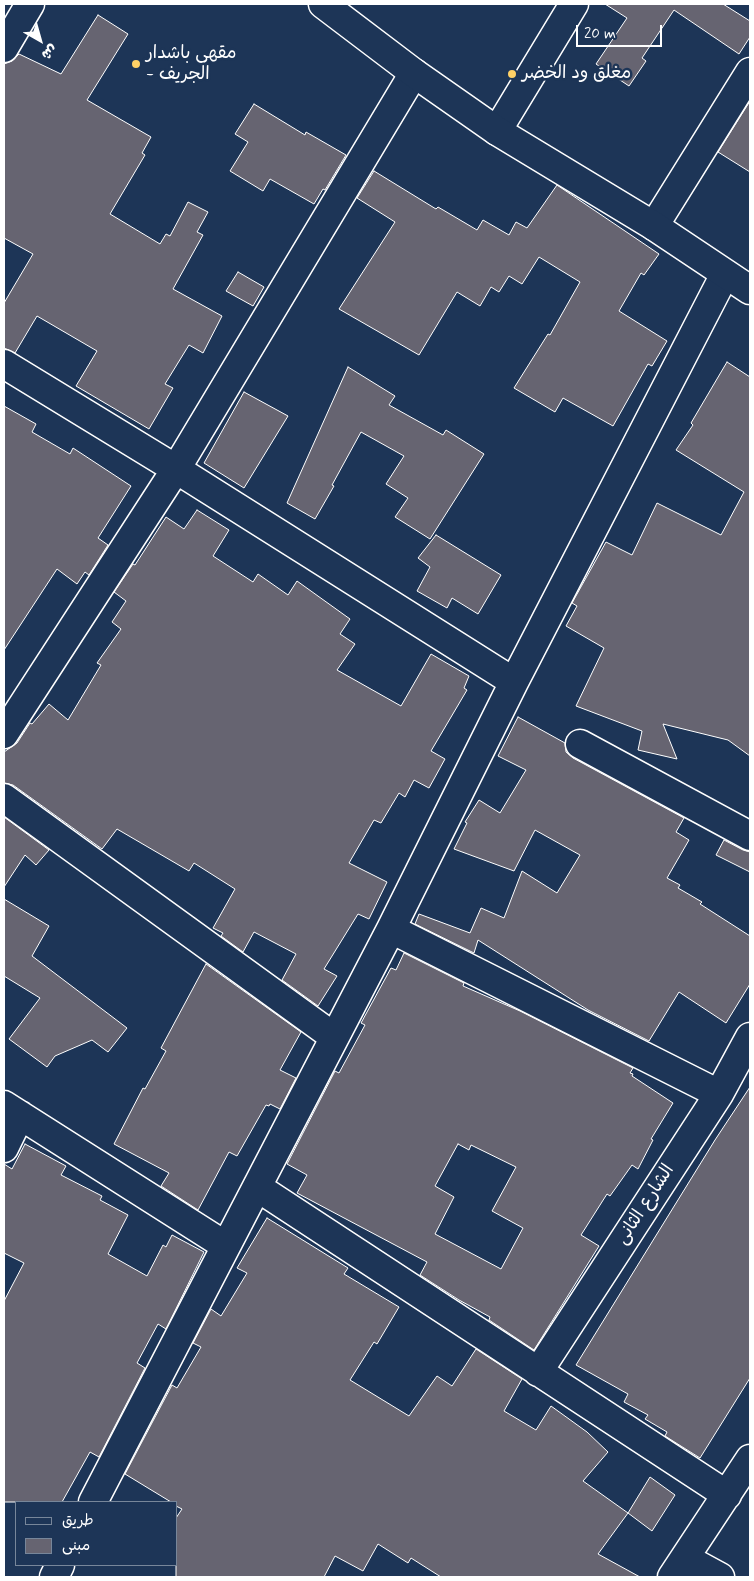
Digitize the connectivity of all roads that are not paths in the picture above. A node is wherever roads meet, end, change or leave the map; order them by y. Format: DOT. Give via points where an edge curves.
graph roads {
  1 [pos="30,4"];
  2 [pos="323,4"];
  3 [pos="574,4"];
  4 [pos="4,48"];
  5 [pos="750,72"];
  6 [pos="414,73"];
  7 [pos="497,131"];
  8 [pos="654,226"];
  9 [pos="725,274"];
  10 [pos="750,290"];
  11 [pos="4,364"];
  12 [pos="176,469"];
  13 [pos="514,682"];
  14 [pos="4,734"];
  15 [pos="580,744"];
  16 [pos="4,798"];
  17 [pos="750,836"];
  18 [pos="391,929"];
  19 [pos="334,1037"];
  20 [pos="750,1037"];
  21 [pos="719,1094"];
  22 [pos="12,1110"];
  23 [pos="4,1148"];
  24 [pos="257,1187"];
  25 [pos="226,1246"];
  26 [pos="538,1372"];
  27 [pos="750,1459"];
  28 [pos="727,1495"];
  29 [pos="94,1501"];
  30 [pos="678,1568"];
  31 [pos="720,1577"];
  1 -- 4 [label="street"];
  2 -- 6 [label="street"];
  3 -- 7 [label="street"];
  5 -- 8 [label="street"];
  6 -- 7 [label="street"];
  6 -- 12 [label="street"];
  7 -- 8 [label="street"];
  8 -- 9 [label="street"];
  9 -- 10 [label="street"];
  9 -- 13 [label="street"];
  11 -- 12 [label="street"];
  12 -- 13 [label="street"];
  12 -- 14 [label="street"];
  13 -- 18 [label="street"];
  15 -- 17 [label="street"];
  16 -- 19 [label="street"];
  18 -- 19 [label="street"];
  18 -- 21 [label="street"];
  19 -- 24 [label="street"];
  20 -- 21 [label="street, الشارع الثانى"];
  21 -- 26 [label="street, الشارع الثانى"];
  22 -- 23 [label="street"];
  22 -- 25 [label="street"];
  24 -- 25 [label="street"];
  24 -- 26 [label="street"];
  25 -- 29 [label="street"];
  26 -- 28 [label="street"];
  27 -- 28 [label="street"];
  28 -- 30 [label="street"];
  30 -- 31 [label="street"];
}
